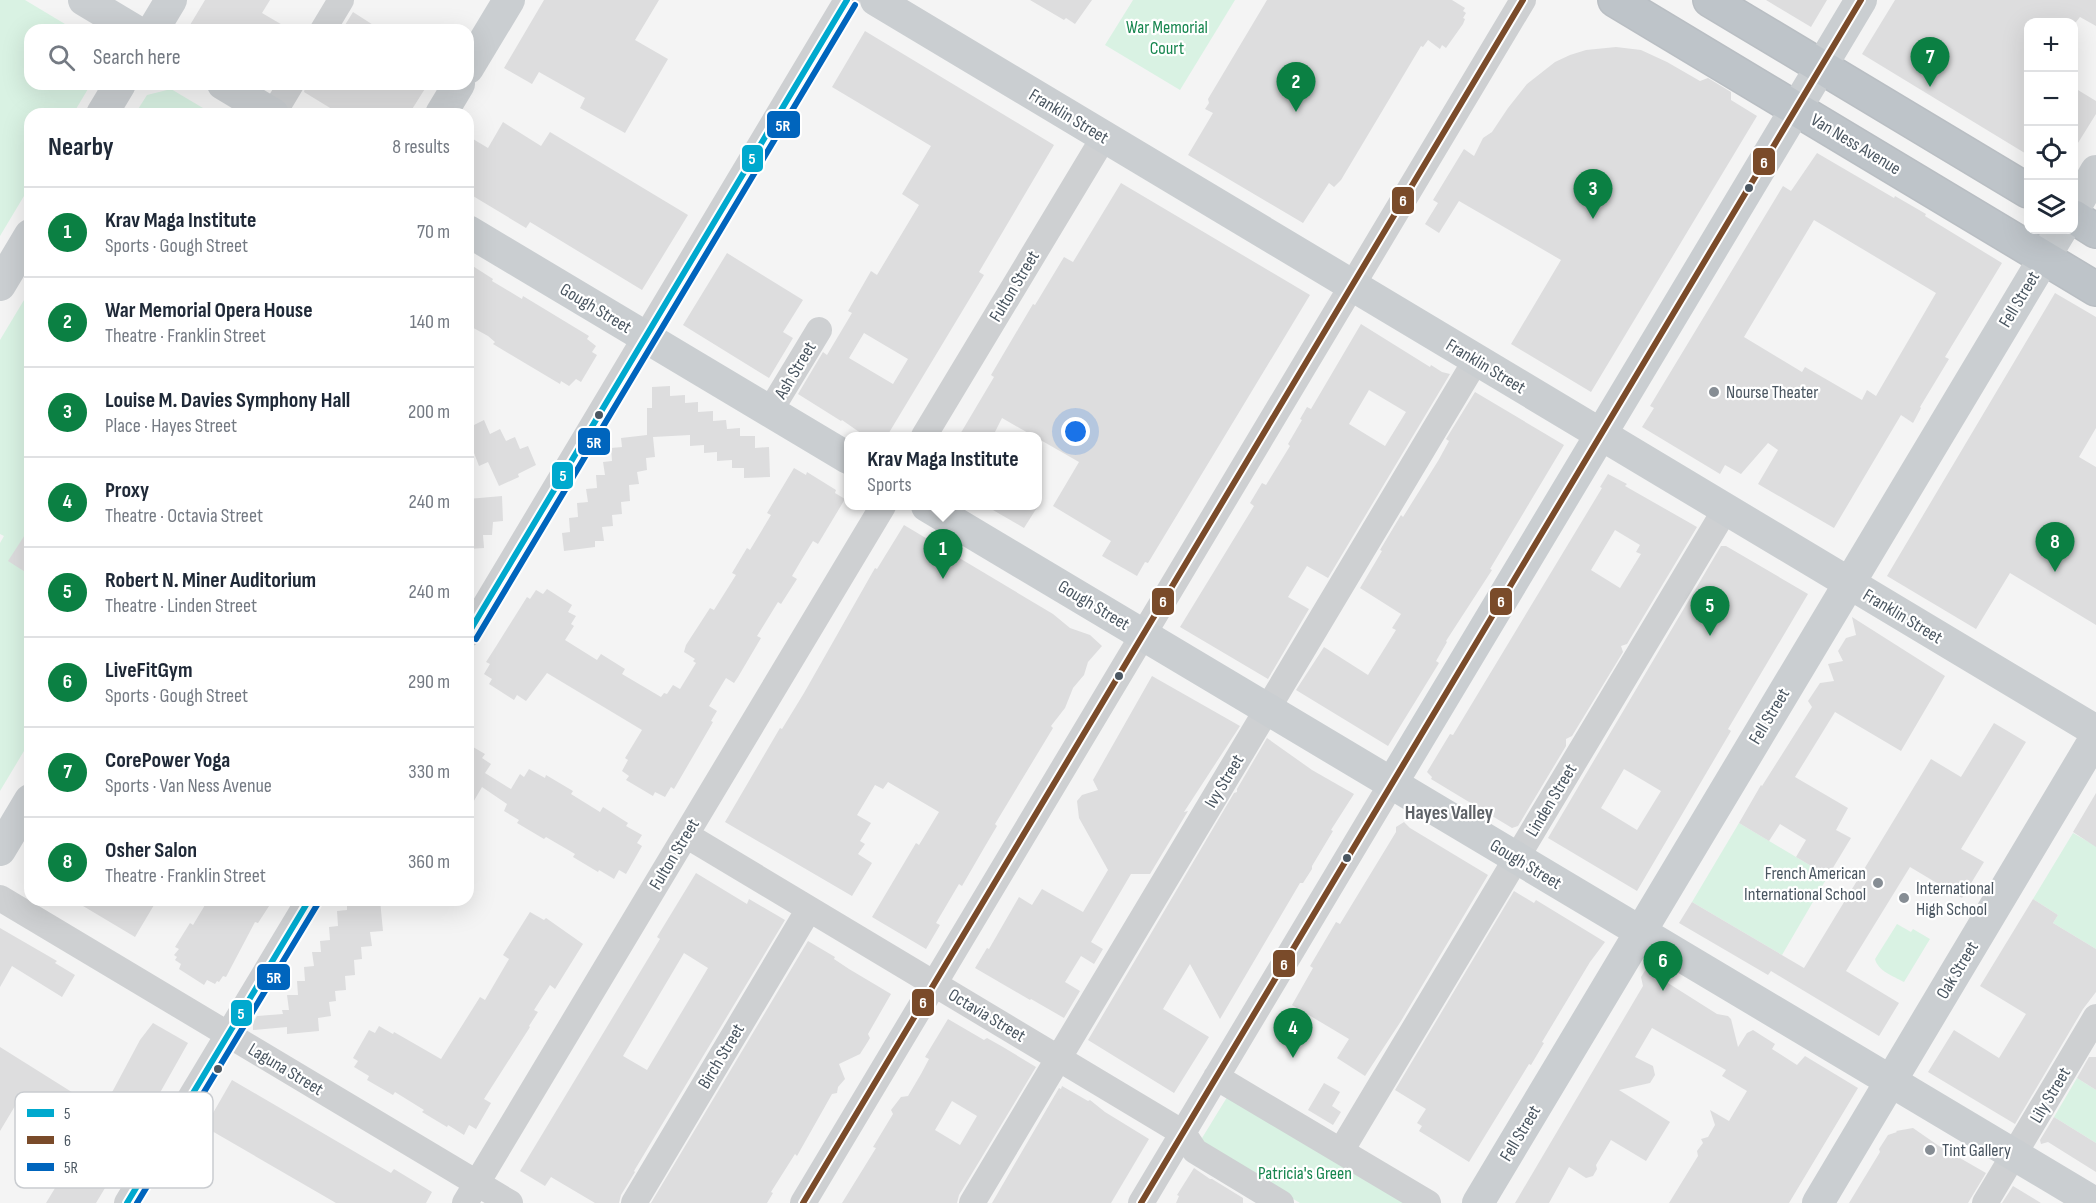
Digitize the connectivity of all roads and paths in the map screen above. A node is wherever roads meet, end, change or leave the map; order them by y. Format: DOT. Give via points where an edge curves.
graph roads {
  1 [pos="84,0"];
  2 [pos="171,0"];
  3 [pos="341,0"];
  4 [pos="509,0"];
  5 [pos="847,0"];
  6 [pos="876,0"];
  7 [pos="1523,0"];
  8 [pos="1615,0"];
  9 [pos="1710,0"];
  10 [pos="1861,0"];
  11 [pos="124,24"];
  12 [pos="157,24"];
  13 [pos="327,24"];
  14 [pos="474,59"];
  15 [pos="1821,66"];
  16 [pos="116,90"];
  17 [pos="233,90"];
  18 [pos="287,90"];
  19 [pos="455,90"];
  20 [pos="106,108"];
  21 [pos="263,108"];
  22 [pos="277,108"];
  23 [pos="445,108"];
  24 [pos="1796,108"];
  25 [pos="1104,136"];
  26 [pos="2096,171"];
  27 [pos="2024,189"];
  28 [pos="2078,201"];
  29 [pos="2078,220"];
  30 [pos="2096,231"];
  31 [pos="2059,234"];
  32 [pos="474,235"];
  33 [pos="24,245"];
  34 [pos="2044,258"];
  35 [pos="0,285"];
  36 [pos="1352,286"];
  37 [pos="2096,289"];
  38 [pos="819,330"];
  39 [pos="645,337"];
  40 [pos="1476,360"];
  41 [pos="770,411"];
  42 [pos="926,432"];
  43 [pos="1602,435"];
  44 [pos="844,455"];
  45 [pos="882,510"];
  46 [pos="934,510"];
  47 [pos="1725,510"];
  48 [pos="1849,584"];
  49 [pos="474,624"];
  50 [pos="1143,635"];
  51 [pos="1267,709"];
  52 [pos="2096,731"];
  53 [pos="2096,737"];
  54 [pos="1392,783"];
  55 [pos="24,810"];
  56 [pos="686,835"];
  57 [pos="0,850"];
  58 [pos="1516,858"];
  59 [pos="0,898"];
  60 [pos="305,906"];
  61 [pos="809,909"];
  62 [pos="1640,932"];
  63 [pos="934,984"];
  64 [pos="2096,1017"];
  65 [pos="229,1034"];
  66 [pos="1058,1058"];
  67 [pos="1216,1077"];
  68 [pos="1890,1081"];
  69 [pos="194,1092"];
  70 [pos="1182,1133"];
  71 [pos="1341,1151"];
  72 [pos="2014,1155"];
  73 [pos="137,1188"];
  74 [pos="471,1193"];
  75 [pos="128,1203"];
  76 [pos="510,1203"];
  77 [pos="633,1203"];
  78 [pos="802,1203"];
  79 [pos="972,1203"];
  80 [pos="1141,1203"];
  81 [pos="1281,1203"];
  82 [pos="1428,1203"];
  83 [pos="1478,1203"];
  84 [pos="1818,1203"];
  85 [pos="1985,1203"];
  86 [pos="2095,1203"];
  1 -- 11 [label="main road"];
  2 -- 12 [label="main road"];
  3 -- 13 [label="street"];
  4 -- 14 [label="main road"];
  5 -- 39 [label="street"];
  6 -- 25 [label="main road, Franklin Street"];
  7 -- 36 [label="street"];
  8 -- 24 [label="highway, Van Ness Avenue"];
  9 -- 15 [label="highway"];
  10 -- 15 [label="main road"];
  15 -- 24 [label="main road"];
  15 -- 27 [label="highway"];
  16 -- 20 [label="main road"];
  17 -- 21 [label="main road"];
  18 -- 22 [label="street"];
  19 -- 23 [label="main road"];
  24 -- 34 [label="highway, Van Ness Avenue"];
  24 -- 43 [label="main road"];
  25 -- 36 [label="main road, Franklin Street"];
  25 -- 42 [label="street, Fulton Street"];
  26 -- 28 [label="main road"];
  29 -- 30 [label="highway"];
  31 -- 34 [label="main road, Fell Street"];
  32 -- 39 [label="main road, Gough Street"];
  33 -- 35 [label="main road"];
  34 -- 37 [label="highway, Van Ness Avenue"];
  34 -- 48 [label="main road, Fell Street"];
  36 -- 40 [label="main road, Franklin Street"];
  36 -- 50 [label="street"];
  38 -- 41 [label="street, Ash Street"];
  39 -- 41 [label="main road, Gough Street"];
  39 -- 49 [label="street"];
  40 -- 43 [label="main road, Franklin Street"];
  40 -- 51 [label="street, Ivy Street"];
  41 -- 44 [label="main road, Gough Street"];
  43 -- 47 [label="main road, Franklin Street"];
  43 -- 54 [label="main road"];
  45 -- 56 [label="street, Fulton Street"];
  46 -- 50 [label="main road, Gough Street"];
  47 -- 48 [label="main road, Franklin Street"];
  47 -- 58 [label="street, Linden Street"];
  48 -- 52 [label="main road, Franklin Street"];
  48 -- 62 [label="main road, Fell Street"];
  50 -- 51 [label="main road, Gough Street"];
  50 -- 63 [label="street"];
  51 -- 54 [label="main road, Gough Street"];
  51 -- 66 [label="street, Ivy Street"];
  53 -- 68 [label="main road, Oak Street"];
  54 -- 58 [label="main road, Gough Street"];
  54 -- 67 [label="street"];
  55 -- 57 [label="main road"];
  56 -- 61 [label="street, Octavia Street"];
  56 -- 74 [label="street, Fulton Street"];
  58 -- 62 [label="main road, Gough Street"];
  58 -- 71 [label="street, Linden Street"];
  59 -- 65 [label="street, Laguna Street"];
  60 -- 65 [label="street"];
  61 -- 63 [label="street, Octavia Street"];
  61 -- 77 [label="street, Birch Street"];
  62 -- 68 [label="main road, Gough Street"];
  62 -- 83 [label="main road, Fell Street"];
  63 -- 66 [label="street, Octavia Street"];
  63 -- 78 [label="street"];
  64 -- 72 [label="street, Lily Street"];
  65 -- 69 [label="street"];
  65 -- 74 [label="street, Laguna Street"];
  66 -- 70 [label="street, Octavia Street"];
  66 -- 79 [label="street, Ivy Street"];
  67 -- 70 [label="street"];
  67 -- 71 [label="street"];
  68 -- 72 [label="main road, Gough Street"];
  68 -- 84 [label="main road, Oak Street"];
  70 -- 80 [label="street"];
  70 -- 81 [label="street, Octavia Street" via="1195,1151"];
  71 -- 82 [label="street"];
  72 -- 85 [label="street, Lily Street"];
  72 -- 86 [label="main road, Gough Street"];
  73 -- 75 [label="street"];
  74 -- 76 [label="street, Laguna Street"];
}
